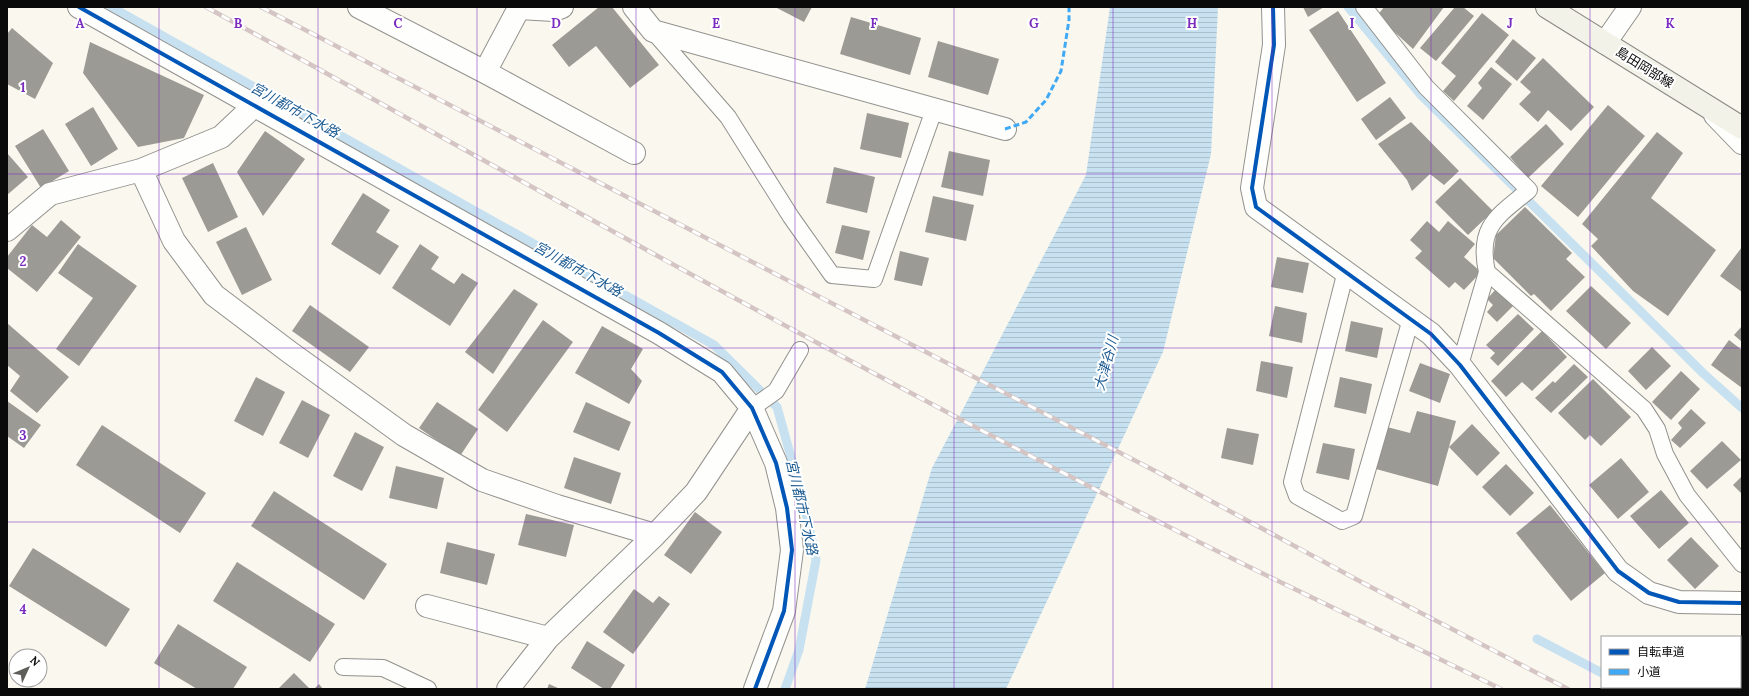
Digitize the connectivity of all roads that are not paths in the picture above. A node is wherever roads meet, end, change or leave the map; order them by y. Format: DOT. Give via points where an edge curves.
graph roads {
  1 [pos="78,7"];
  2 [pos="359,7"];
  3 [pos="562,7"];
  4 [pos="634,7"];
  5 [pos="1273,7"];
  6 [pos="1364,7"];
  7 [pos="1547,7"];
  8 [pos="1630,7"];
  9 [pos="653,31"];
  10 [pos="1605,43"];
  11 [pos="485,72"];
  12 [pos="255,105"];
  13 [pos="1705,105"];
  14 [pos="934,110"];
  15 [pos="1742,128"];
  16 [pos="1005,129"];
  17 [pos="1742,143"];
  18 [pos="634,153"];
  19 [pos="141,170"];
  20 [pos="7,230"];
  21 [pos="1346,271"];
  22 [pos="1487,272"];
  23 [pos="1411,319"];
  24 [pos="800,350"];
  25 [pos="1460,365"];
  26 [pos="752,408"];
  27 [pos="654,535"];
  28 [pos="1742,564"];
  29 [pos="1742,603"];
  30 [pos="426,606"];
  31 [pos="548,638"];
  32 [pos="343,667"];
  33 [pos="428,689"];
  34 [pos="508,689"];
  35 [pos="755,689"];
  1 -- 12 [label="street"];
  2 -- 11 [label="street"];
  3 -- 11 [label="street" via="554,10 519,8"];
  4 -- 9 [label="street"];
  5 -- 21 [label="street" via="1274,45 1252,188 1256,207"];
  6 -- 22 [label="lane" via="1426,87 1523,195 1494,220 1486,236 1484,259"];
  7 -- 10 [label="main road, 島田岡部線"];
  8 -- 10 [label="street"];
  9 -- 14 [label="street"];
  9 -- 14 [label="lane" via="728,117 791,217 832,275 874,279"];
  10 -- 13 [label="main road, 島田岡部線"];
  11 -- 18 [label="street"];
  12 -- 19 [label="street" via="221,137"];
  12 -- 26 [label="street" via="659,333 722,372"];
  13 -- 15 [label="main road, 島田岡部線"];
  13 -- 17 [label="street"];
  14 -- 16 [label="street"];
  19 -- 20 [label="street" via="50,194"];
  19 -- 27 [label="street" via="174,241 214,295 404,435 482,480"];
  21 -- 23 [label="street"];
  21 -- 23 [label="lane" via="1292,482 1297,496 1342,521 1354,516"];
  22 -- 25 [label="lane"];
  22 -- 28 [label="lane" via="1644,409 1657,429 1665,454 1687,495"];
  23 -- 25 [label="street" via="1431,334"];
  24 -- 26 [label="lane" via="776,391"];
  25 -- 29 [label="street" via="1618,571 1649,593 1679,602"];
  26 -- 27 [label="street" via="696,492"];
  26 -- 35 [label="street" via="776,463 787,508 792,550 784,611"];
  27 -- 31 [label="street"];
  30 -- 31 [label="street"];
  31 -- 34 [label="street"];
  32 -- 33 [label="lane" via="383,668"];
}
